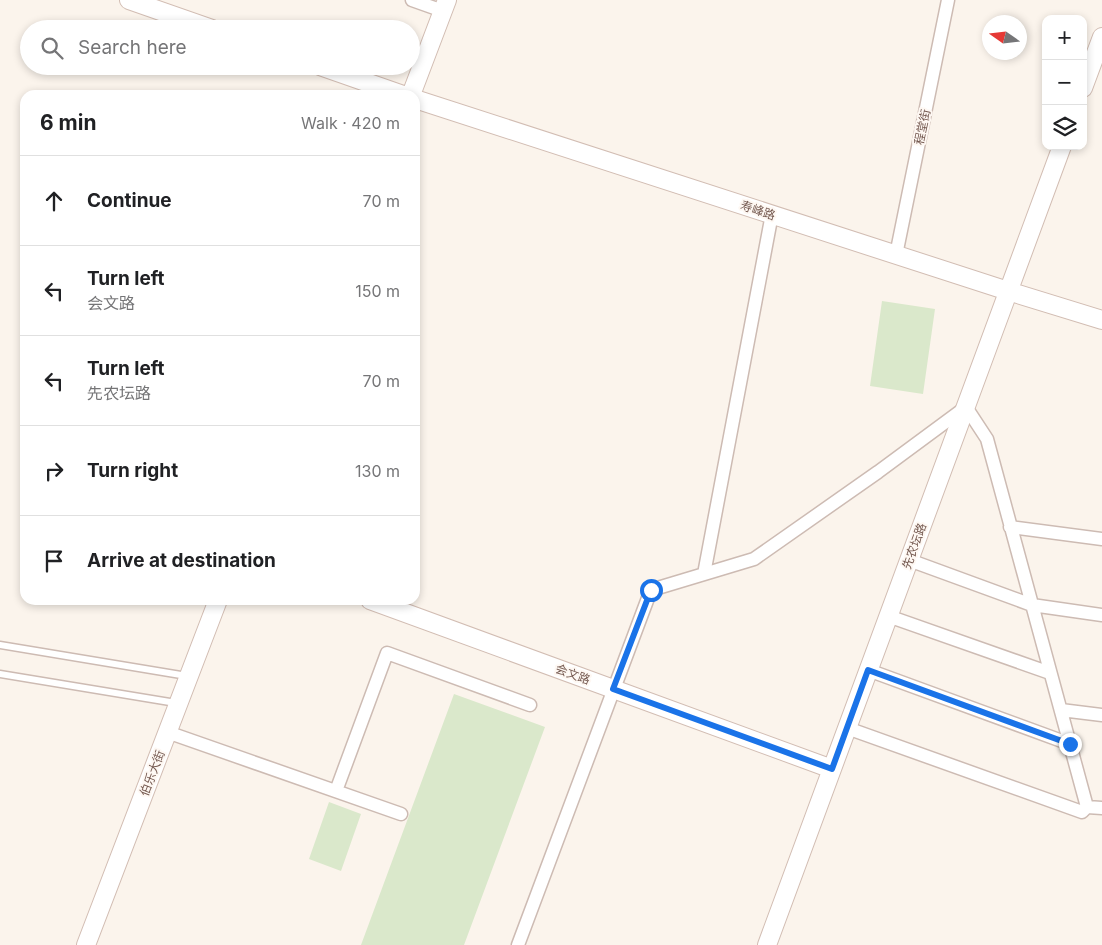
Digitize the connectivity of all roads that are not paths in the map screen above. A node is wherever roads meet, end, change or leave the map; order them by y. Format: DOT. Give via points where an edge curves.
graph roads {
  1 [pos="129,0"];
  2 [pos="412,0"];
  3 [pos="948,0"];
  4 [pos="445,5"];
  5 [pos="186,20"];
  6 [pos="1102,37"];
  7 [pos="420,71"];
  8 [pos="346,75"];
  9 [pos="419,75"];
  10 [pos="1087,77"];
  11 [pos="389,90"];
  12 [pos="413,90"];
  13 [pos="420,101"];
  14 [pos="1061,150"];
  15 [pos="772,214"];
  16 [pos="896,255"];
  17 [pos="1008,291"];
  18 [pos="1102,320"];
  19 [pos="966,406"];
  20 [pos="1010,528"];
  21 [pos="1102,539"];
  22 [pos="909,560"];
  23 [pos="704,574"];
  24 [pos="216,605"];
  25 [pos="384,605"];
  26 [pos="1032,605"];
  27 [pos="1102,615"];
  28 [pos="888,616"];
  29 [pos="0,645"];
  30 [pos="868,670"];
  31 [pos="1050,673"];
  32 [pos="0,674"];
  33 [pos="188,677"];
  34 [pos="613,689"];
  35 [pos="178,703"];
  36 [pos="530,705"];
  37 [pos="1061,710"];
  38 [pos="1102,715"];
  39 [pos="847,728"];
  40 [pos="167,732"];
  41 [pos="1070,744"];
  42 [pos="832,769"];
  43 [pos="336,791"];
  44 [pos="1087,807"];
  45 [pos="1102,808"];
  46 [pos="401,814"];
  47 [pos="86,945"];
  48 [pos="518,945"];
  49 [pos="767,945"];
  1 -- 5 [label="street"];
  2 -- 4 [label="street"];
  3 -- 16 [label="street, 程堂街"];
  4 -- 7 [label="street"];
  6 -- 10 [label="street"];
  8 -- 11 [label="street"];
  9 -- 12 [label="street"];
  13 -- 15 [label="street, 寿峰路"];
  14 -- 17 [label="street, 先农坛路"];
  15 -- 16 [label="street, 寿峰路"];
  15 -- 23 [label="street"];
  16 -- 17 [label="street, 寿峰路"];
  17 -- 18 [label="street, 寿峰路"];
  17 -- 19 [label="street, 先农坛路"];
  19 -- 20 [label="street" via="987,439"];
  19 -- 22 [label="street, 先农坛路"];
  19 -- 23 [label="street" via="754,559"];
  20 -- 21 [label="street"];
  20 -- 26 [label="street"];
  22 -- 26 [label="street"];
  22 -- 28 [label="street, 先农坛路"];
  23 -- 34 [label="street" via="651,590"];
  24 -- 33 [label="street, 伯乐大街"];
  25 -- 34 [label="street, 会文路"];
  26 -- 27 [label="street"];
  26 -- 31 [label="street"];
  28 -- 30 [label="street, 先农坛路"];
  28 -- 31 [label="street"];
  29 -- 33 [label="lane"];
  30 -- 39 [label="street, 先农坛路"];
  30 -- 41 [label="street"];
  31 -- 37 [label="street"];
  32 -- 35 [label="lane"];
  33 -- 35 [label="street, 伯乐大街"];
  34 -- 42 [label="street, 会文路"];
  34 -- 48 [label="street"];
  35 -- 40 [label="street, 伯乐大街"];
  36 -- 43 [label="street" via="387,653"];
  37 -- 38 [label="street"];
  37 -- 41 [label="street"];
  39 -- 42 [label="street, 先农坛路"];
  39 -- 44 [label="street" via="1082,812"];
  40 -- 43 [label="street"];
  40 -- 47 [label="street, 伯乐大街"];
  41 -- 44 [label="street"];
  42 -- 49 [label="street, 先农坛路"];
  43 -- 46 [label="street"];
  44 -- 45 [label="street"];
}
